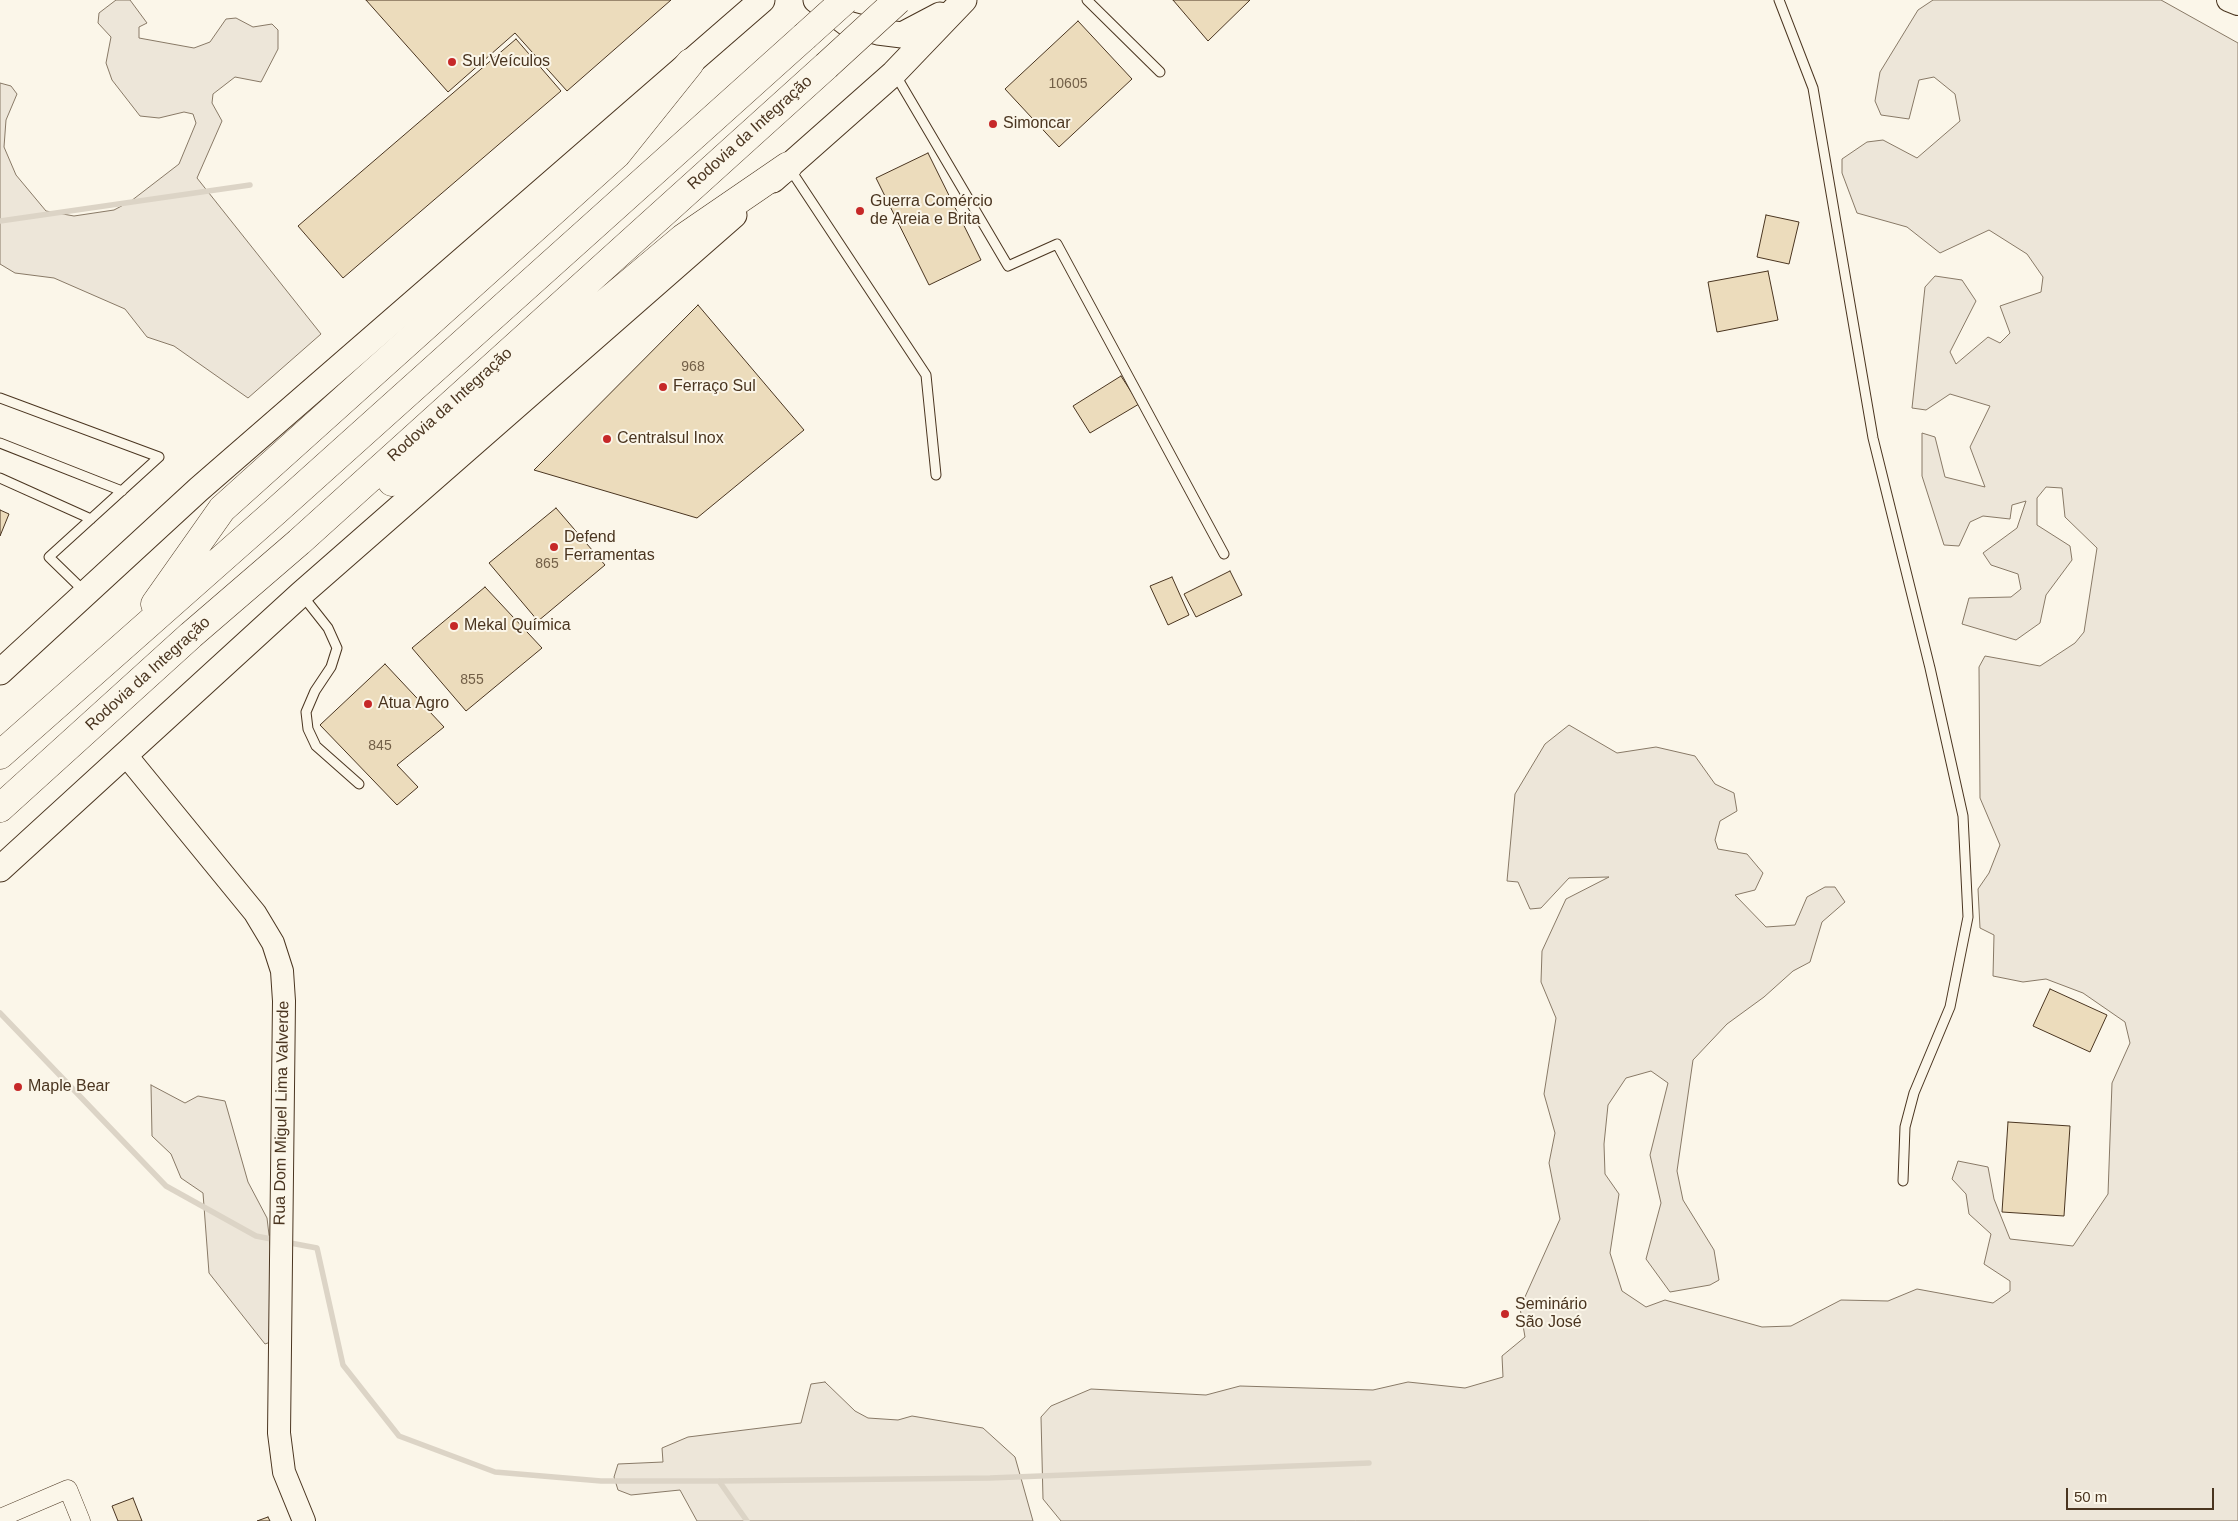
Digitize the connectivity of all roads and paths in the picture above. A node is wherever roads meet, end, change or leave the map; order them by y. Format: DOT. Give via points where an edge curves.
graph roads {
  1 [pos="762,0"];
  2 [pos="816,0"];
  3 [pos="845,0"];
  4 [pos="898,0"];
  5 [pos="1087,0"];
  6 [pos="1779,0"];
  7 [pos="2228,0"];
  8 [pos="960,3"];
  9 [pos="2238,4"];
  10 [pos="690,63"];
  11 [pos="1160,72"];
  12 [pos="894,73"];
  13 [pos="788,166"];
  14 [pos="0,398"];
  15 [pos="0,443"];
  16 [pos="936,475"];
  17 [pos="0,478"];
  18 [pos="122,491"];
  19 [pos="91,519"];
  20 [pos="1224,554"];
  21 [pos="86,593"];
  22 [pos="302,594"];
  23 [pos="130,640"];
  24 [pos="159,663"];
  25 [pos="0,672"];
  26 [pos="125,754"];
  27 [pos="0,756"];
  28 [pos="359,784"];
  29 [pos="0,808"];
  30 [pos="0,869"];
  31 [pos="1903,1181"];
  32 [pos="0,1518"];
  33 [pos="80,1521"];
  34 [pos="304,1521"];
  1 -- 10 [label="main road"];
  2 -- 8 [label="main road" via="848,24 902,35"];
  3 -- 23 [label="highway, bridge"];
  4 -- 24 [label="highway, Rodovia da Integração, bridge" via="299,542"];
  5 -- 11 [label="lane"];
  6 -- 31 [label="lane" via="1813,88 1873,438 1963,816 1968,917 1950,1006 1911,1102 1905,1127"];
  7 -- 9 [label="street"];
  8 -- 12 [label="main road"];
  10 -- 21 [label="main road" via="207,483"];
  10 -- 23 [label="highway" via="617,154 222,509"];
  12 -- 13 [label="main road"];
  12 -- 20 [label="lane" via="1008,266 1057,244"];
  13 -- 16 [label="lane" via="926,375"];
  13 -- 22 [label="main road"];
  13 -- 24 [label="highway" via="683,238 199,644"];
  14 -- 18 [label="lane" via="159,457"];
  15 -- 18 [label="lane"];
  17 -- 19 [label="lane"];
  18 -- 19 [label="lane"];
  19 -- 21 [label="lane" via="49,557"];
  21 -- 25 [label="main road"];
  22 -- 26 [label="main road"];
  22 -- 28 [label="lane" via="328,628 338,648 332,667 306,712 308,729 316,746"];
  23 -- 27 [label="highway"];
  24 -- 29 [label="highway, Rodovia da Integração"];
  26 -- 30 [label="main road"];
  26 -- 34 [label="street, Rua Dom Miguel Lima Valverde" via="255,913 273,943 282,970 279,1433 284,1472"];
  32 -- 33 [label="street" via="68,1489"];
}
